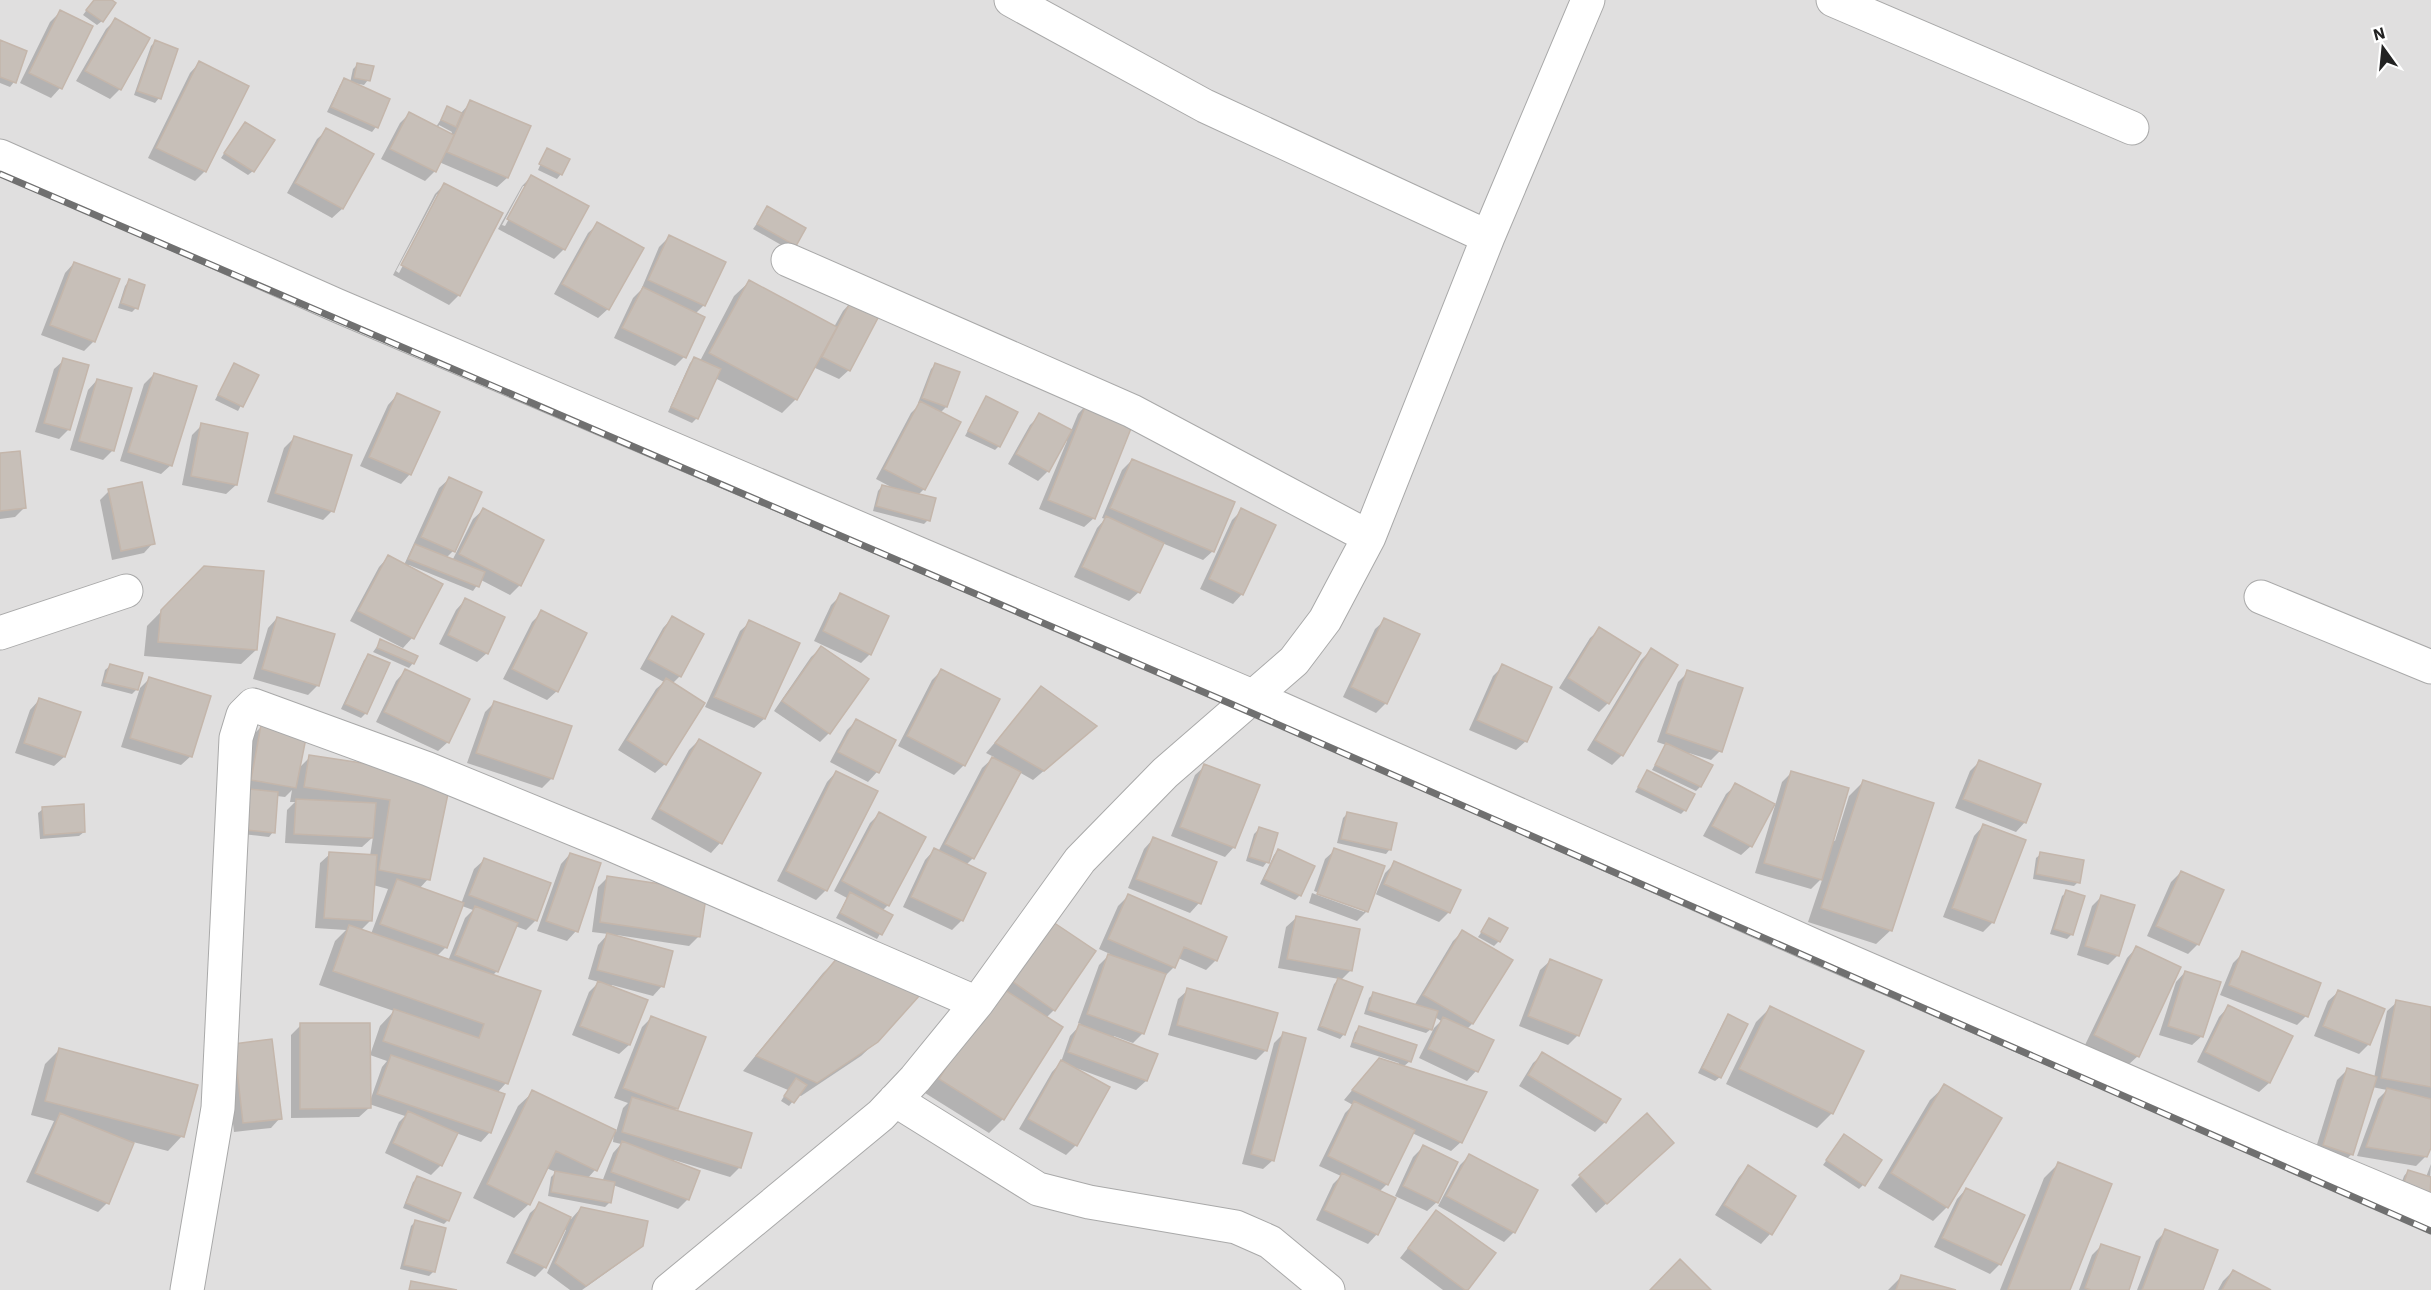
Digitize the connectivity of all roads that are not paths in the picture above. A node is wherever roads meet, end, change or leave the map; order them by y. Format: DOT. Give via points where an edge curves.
graph roads {
  1 [pos="1011,0"];
  2 [pos="1588,0"];
  3 [pos="1833,0"];
  4 [pos="2132,128"];
  5 [pos="0,156"];
  6 [pos="1488,237"];
  7 [pos="788,260"];
  8 [pos="1369,537"];
  9 [pos="126,591"];
  10 [pos="2261,597"];
  11 [pos="0,633"];
  12 [pos="2431,668"];
  13 [pos="1252,696"];
  14 [pos="978,1003"];
  15 [pos="895,1100"];
  16 [pos="2431,1211"];
  17 [pos="187,1290"];
  18 [pos="669,1290"];
  19 [pos="1328,1290"];
  1 -- 6 [label="street" via="1205,106"];
  2 -- 6 [label="street"];
  3 -- 4 [label="street"];
  5 -- 13 [label="street" via="336,305"];
  6 -- 8 [label="street"];
  7 -- 8 [label="street" via="1132,411"];
  8 -- 13 [label="street" via="1325,620 1294,661"];
  9 -- 11 [label="street"];
  10 -- 12 [label="street"];
  13 -- 14 [label="street" via="1138,798 1080,860"];
  13 -- 16 [label="street" via="1817,947"];
  14 -- 15 [label="street"];
  14 -- 17 [label="street" via="439,773 253,705 243,715 236,738 218,1108"];
  15 -- 18 [label="street"];
  15 -- 19 [label="street" via="1038,1189 1089,1202 1236,1227 1270,1242"];
}
